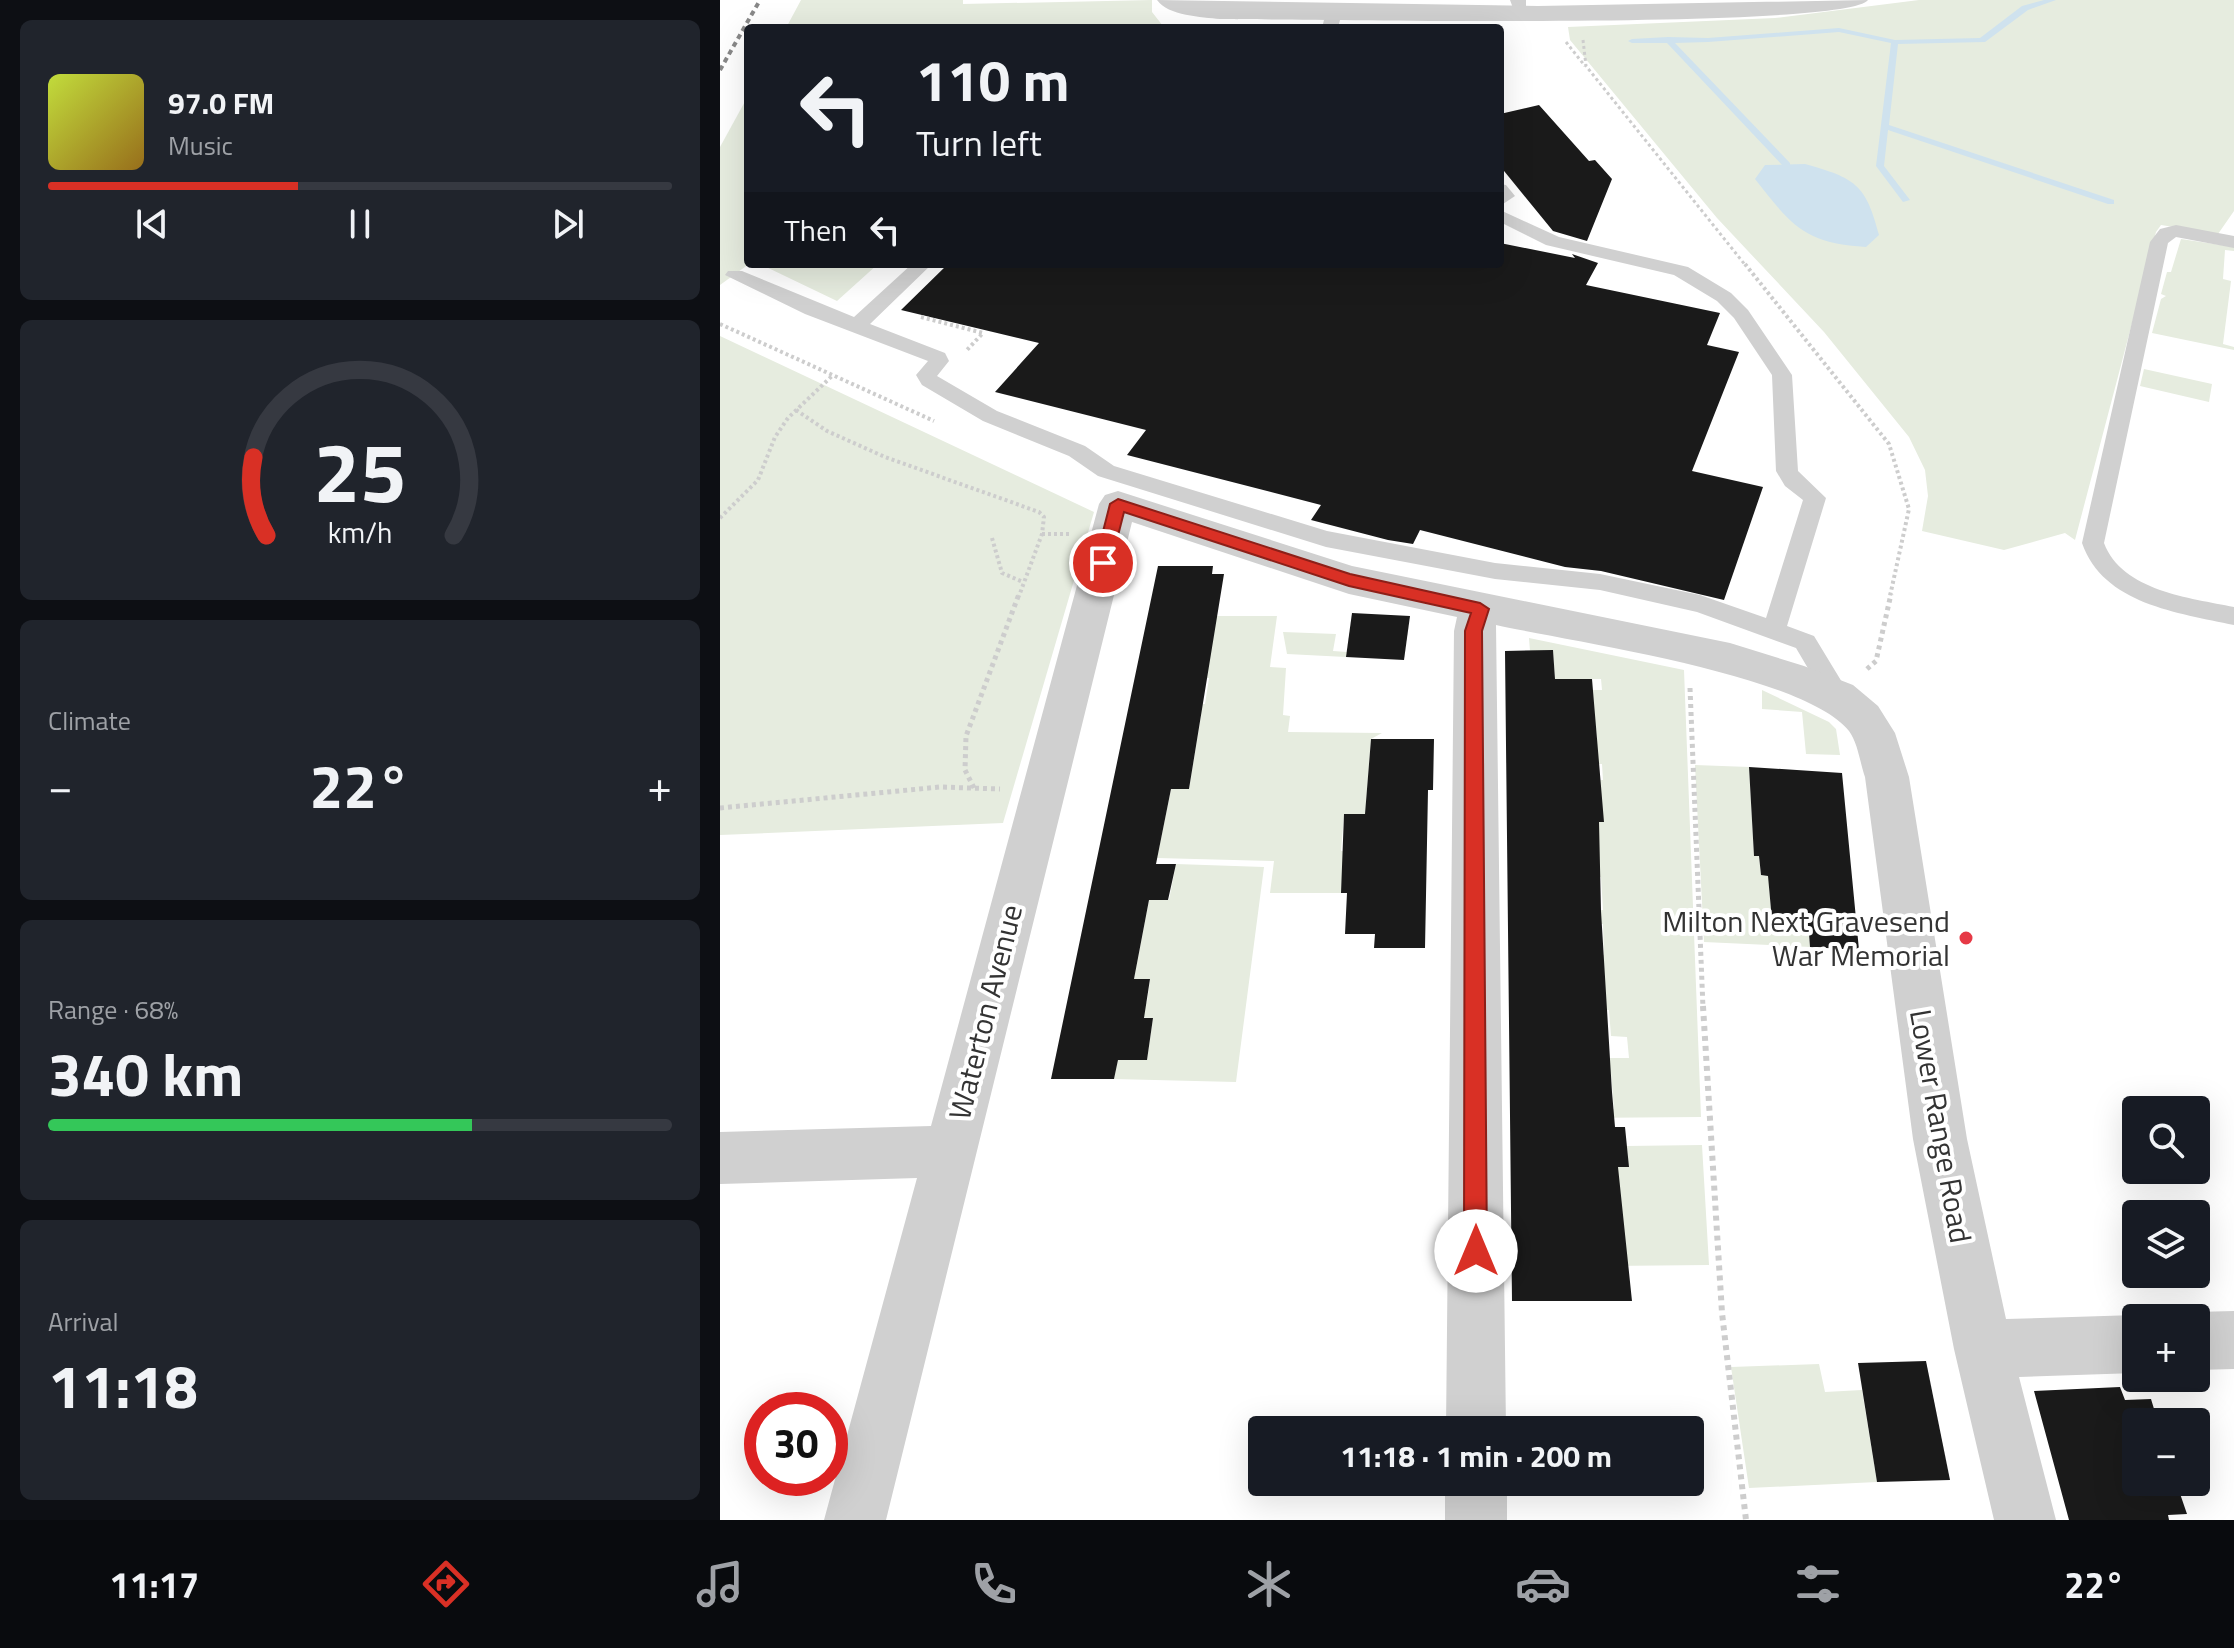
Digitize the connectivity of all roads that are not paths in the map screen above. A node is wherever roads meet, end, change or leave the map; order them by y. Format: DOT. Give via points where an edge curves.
graph roads {
  1 [pos="1170,0"];
  2 [pos="1855,0"];
  3 [pos="1520,6"];
  4 [pos="1332,20"];
  5 [pos="1504,217"];
  6 [pos="2234,242"];
  7 [pos="919,268"];
  8 [pos="735,275"];
  9 [pos="857,325"];
  10 [pos="1480,609"];
  11 [pos="2234,616"];
  12 [pos="1774,630"];
  13 [pos="1838,697"];
  14 [pos="949,1151"];
  15 [pos="720,1158"];
  16 [pos="2234,1340"];
  17 [pos="2210,1341"];
  18 [pos="2122,1344"];
  19 [pos="1983,1349"];
  20 [pos="1476,1416"];
  21 [pos="1476,1496"];
  22 [pos="855,1520"];
  23 [pos="1476,1520"];
  24 [pos="2025,1520"];
  1 -- 4 [label="street" via="1205,10"];
  2 -- 3 [label="street" via="1668,13"];
  3 -- 4 [label="street"];
  5 -- 12 [label="lane" via="1553,241 1696,278 1741,314 1777,366 1783,379 1787,471 1815,501"];
  6 -- 11 [label="lane" via="2176,231 2159,242 2093,543 2102,564 2121,581 2161,598"];
  7 -- 9 [label="lane"];
  8 -- 9 [label="lane"];
  9 -- 12 [label="lane" via="938,357 927,377 984,413 1077,451 1106,471 1164,491 1351,545 1495,571 1600,582 1700,604"];
  10 -- 13 [label="street"];
  10 -- 14 [label="street, Waterton Avenue" via="1339,577 1118,504"];
  10 -- 20 [label="street" via="1474,631"];
  12 -- 13 [label="lane" via="1805,642"];
  13 -- 19 [label="street, Lower Range Road" via="1873,733 1887,777 1940,1139"];
  14 -- 15 [label="street"];
  14 -- 22 [label="street, Waterton Avenue"];
  16 -- 17 [label="street"];
  18 -- 19 [label="street"];
  19 -- 24 [label="street, Lower Range Road"];
  21 -- 23 [label="street"];
}
